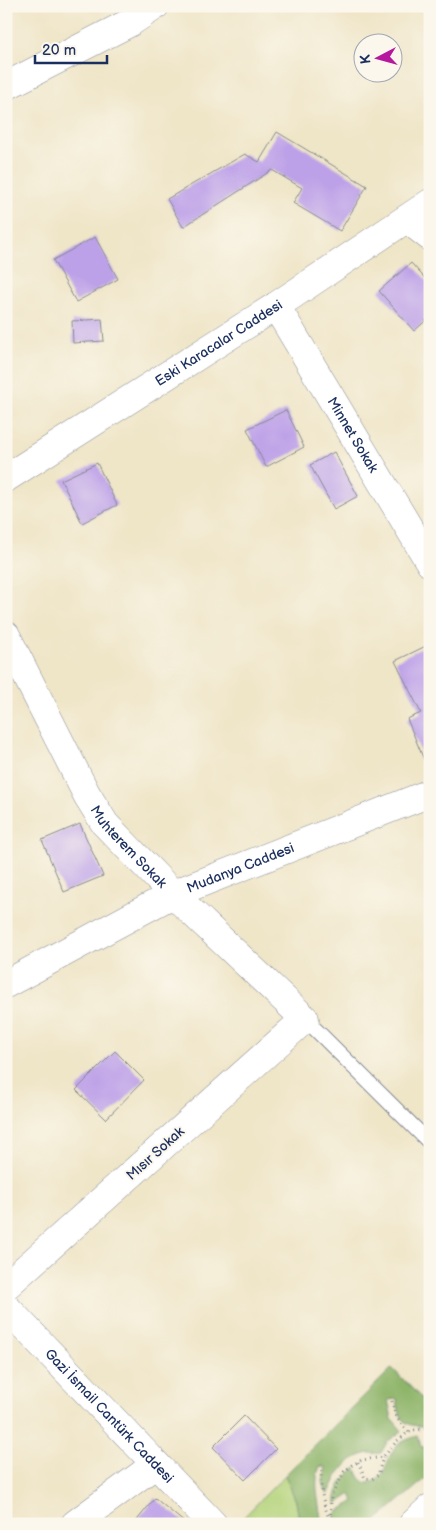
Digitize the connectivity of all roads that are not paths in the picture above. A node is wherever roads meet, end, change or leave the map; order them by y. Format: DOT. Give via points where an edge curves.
graph roads {
  1 [pos="155,6"];
  2 [pos="6,86"];
  3 [pos="430,203"];
  4 [pos="408,219"];
  5 [pos="430,237"];
  6 [pos="276,306"];
  7 [pos="6,478"];
  8 [pos="430,563"];
  9 [pos="6,635"];
  10 [pos="430,793"];
  11 [pos="173,894"];
  12 [pos="6,984"];
  13 [pos="305,1019"];
  14 [pos="430,1143"];
  15 [pos="6,1286"];
  16 [pos="6,1307"];
  17 [pos="156,1464"];
  18 [pos="430,1508"];
  19 [pos="75,1524"];
  20 [pos="213,1524"];
  21 [pos="413,1524"];
  1 -- 2 [label="street" via="131,22"];
  3 -- 4 [label="street, Eski Karacalar Caddesi"];
  4 -- 5 [label="street"];
  4 -- 6 [label="street, Eski Karacalar Caddesi"];
  6 -- 7 [label="street, Eski Karacalar Caddesi"];
  6 -- 8 [label="street, Minnet Sokak"];
  9 -- 11 [label="street, Muhterem Sokak" via="104,824"];
  10 -- 11 [label="street, Mudanya Caddesi"];
  11 -- 12 [label="street, Mudanya Caddesi"];
  11 -- 13 [label="street, Muhterem Sokak"];
  13 -- 14 [label="lane"];
  13 -- 15 [label="street, Mısır Sokak"];
  16 -- 17 [label="street, Gazi İsmail Cantürk Caddesi"];
  17 -- 19 [label="street"];
  17 -- 20 [label="street, Gazi İsmail Cantürk Caddesi"];
  18 -- 21 [label="street"];
}
